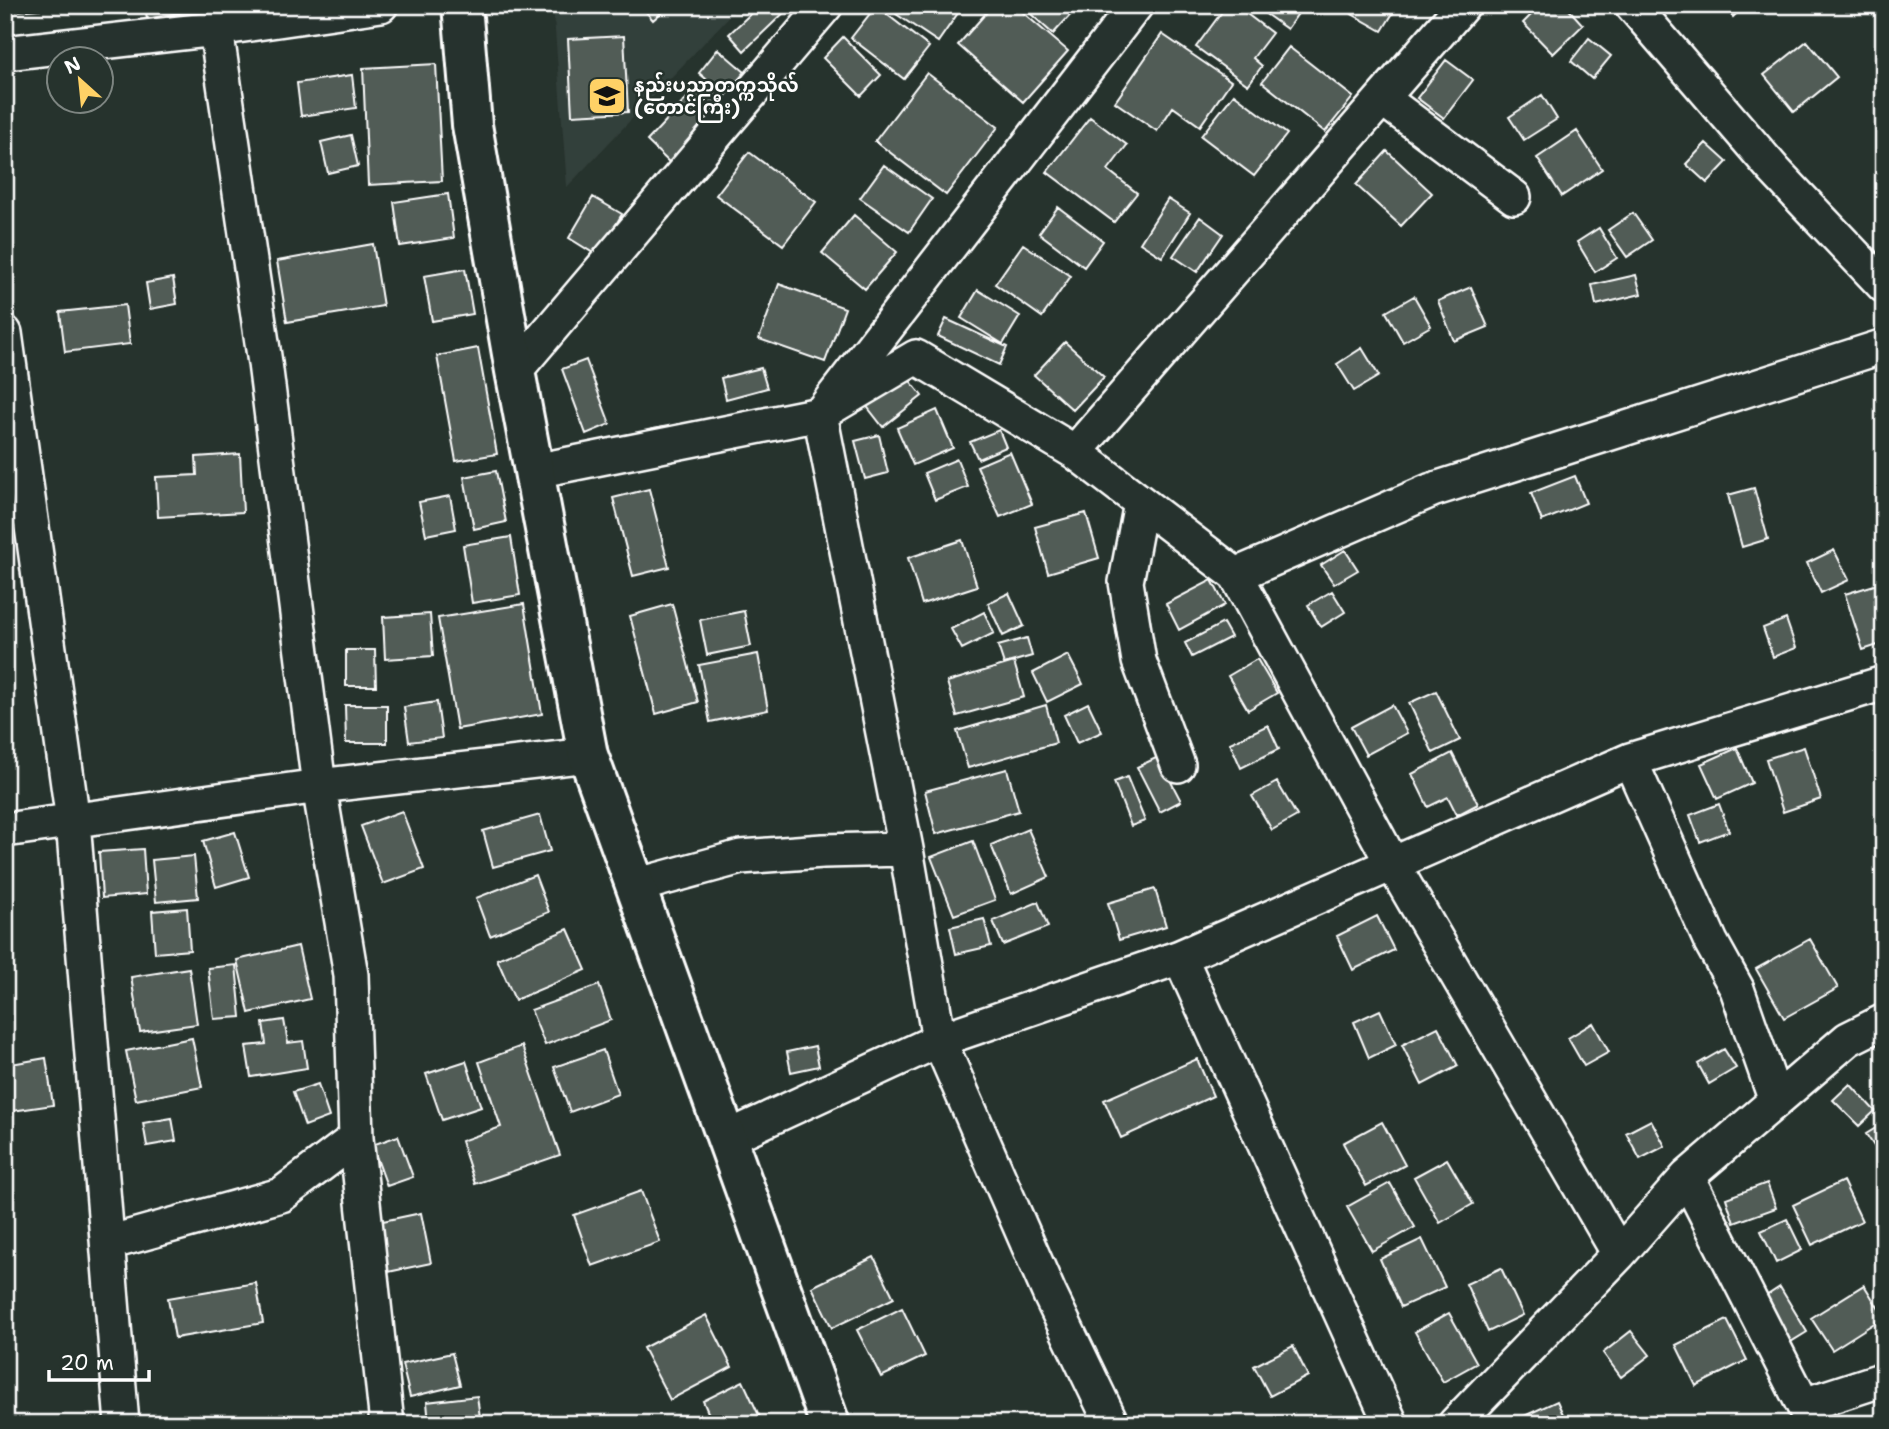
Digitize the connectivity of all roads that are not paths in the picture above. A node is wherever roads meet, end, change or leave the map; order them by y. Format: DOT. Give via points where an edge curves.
graph roads {
  1 [pos="381,5"];
  2 [pos="462,5"];
  3 [pos="826,5"];
  4 [pos="1136,5"];
  5 [pos="1464,5"];
  6 [pos="1632,5"];
  7 [pos="216,29"];
  8 [pos="5,52"];
  9 [pos="1382,99"];
  10 [pos="1514,197"];
  11 [pos="1884,286"];
  12 [pos="5,333"];
  13 [pos="1884,346"];
  14 [pos="514,371"];
  15 [pos="820,414"];
  16 [pos="1075,452"];
  17 [pos="535,471"];
  18 [pos="1141,503"];
  19 [pos="1236,575"];
  20 [pos="1884,683"];
  21 [pos="587,755"];
  22 [pos="1630,760"];
  23 [pos="1178,765"];
  24 [pos="319,786"];
  25 [pos="73,821"];
  26 [pos="5,830"];
  27 [pos="906,849"];
  28 [pos="1392,863"];
  29 [pos="635,886"];
  30 [pos="1180,957"];
  31 [pos="1884,1021"];
  32 [pos="939,1040"];
  33 [pos="1776,1101"];
  34 [pos="356,1138"];
  35 [pos="727,1138"];
  36 [pos="1687,1177"];
  37 [pos="108,1243"];
  38 [pos="1619,1254"];
  39 [pos="1884,1379"];
  40 [pos="1809,1414"];
  41 [pos="1459,1422"];
  42 [pos="122,1424"];
  43 [pos="387,1424"];
  44 [pos="830,1424"];
  45 [pos="1112,1424"];
  46 [pos="1391,1424"];
  1 -- 7 [label="street"];
  2 -- 14 [label="main road" via="472,125"];
  3 -- 14 [label="street"];
  4 -- 15 [label="street"];
  5 -- 9 [label="street"];
  6 -- 11 [label="street" via="1774,170"];
  7 -- 8 [label="street"];
  7 -- 24 [label="street" via="265,363"];
  9 -- 10 [label="street"];
  9 -- 16 [label="street"];
  12 -- 25 [label="street"];
  13 -- 19 [label="street" via="1432,490"];
  14 -- 17 [label="main road"];
  15 -- 16 [label="street" via="916,357"];
  15 -- 17 [label="street"];
  15 -- 27 [label="street"];
  16 -- 18 [label="street"];
  17 -- 21 [label="main road"];
  18 -- 19 [label="street"];
  18 -- 23 [label="street" via="1126,582 1139,661"];
  19 -- 28 [label="street"];
  20 -- 22 [label="street"];
  21 -- 24 [label="street"];
  21 -- 29 [label="main road"];
  22 -- 28 [label="street"];
  22 -- 33 [label="street" via="1711,942 1737,989"];
  24 -- 25 [label="street"];
  24 -- 34 [label="street" via="352,975"];
  25 -- 26 [label="street"];
  25 -- 37 [label="street"];
  27 -- 29 [label="street" via="741,857"];
  27 -- 32 [label="street"];
  28 -- 30 [label="street"];
  28 -- 38 [label="street"];
  29 -- 35 [label="main road"];
  30 -- 32 [label="street"];
  30 -- 46 [label="street"];
  31 -- 33 [label="street" via="1848,1039"];
  32 -- 35 [label="street"];
  32 -- 45 [label="street" via="1050,1295"];
  33 -- 36 [label="street"];
  34 -- 37 [label="street" via="281,1195"];
  34 -- 43 [label="street"];
  35 -- 44 [label="main road"];
  36 -- 38 [label="street"];
  36 -- 40 [label="street"];
  37 -- 42 [label="street"];
  38 -- 41 [label="street"];
  39 -- 40 [label="street"];
}
